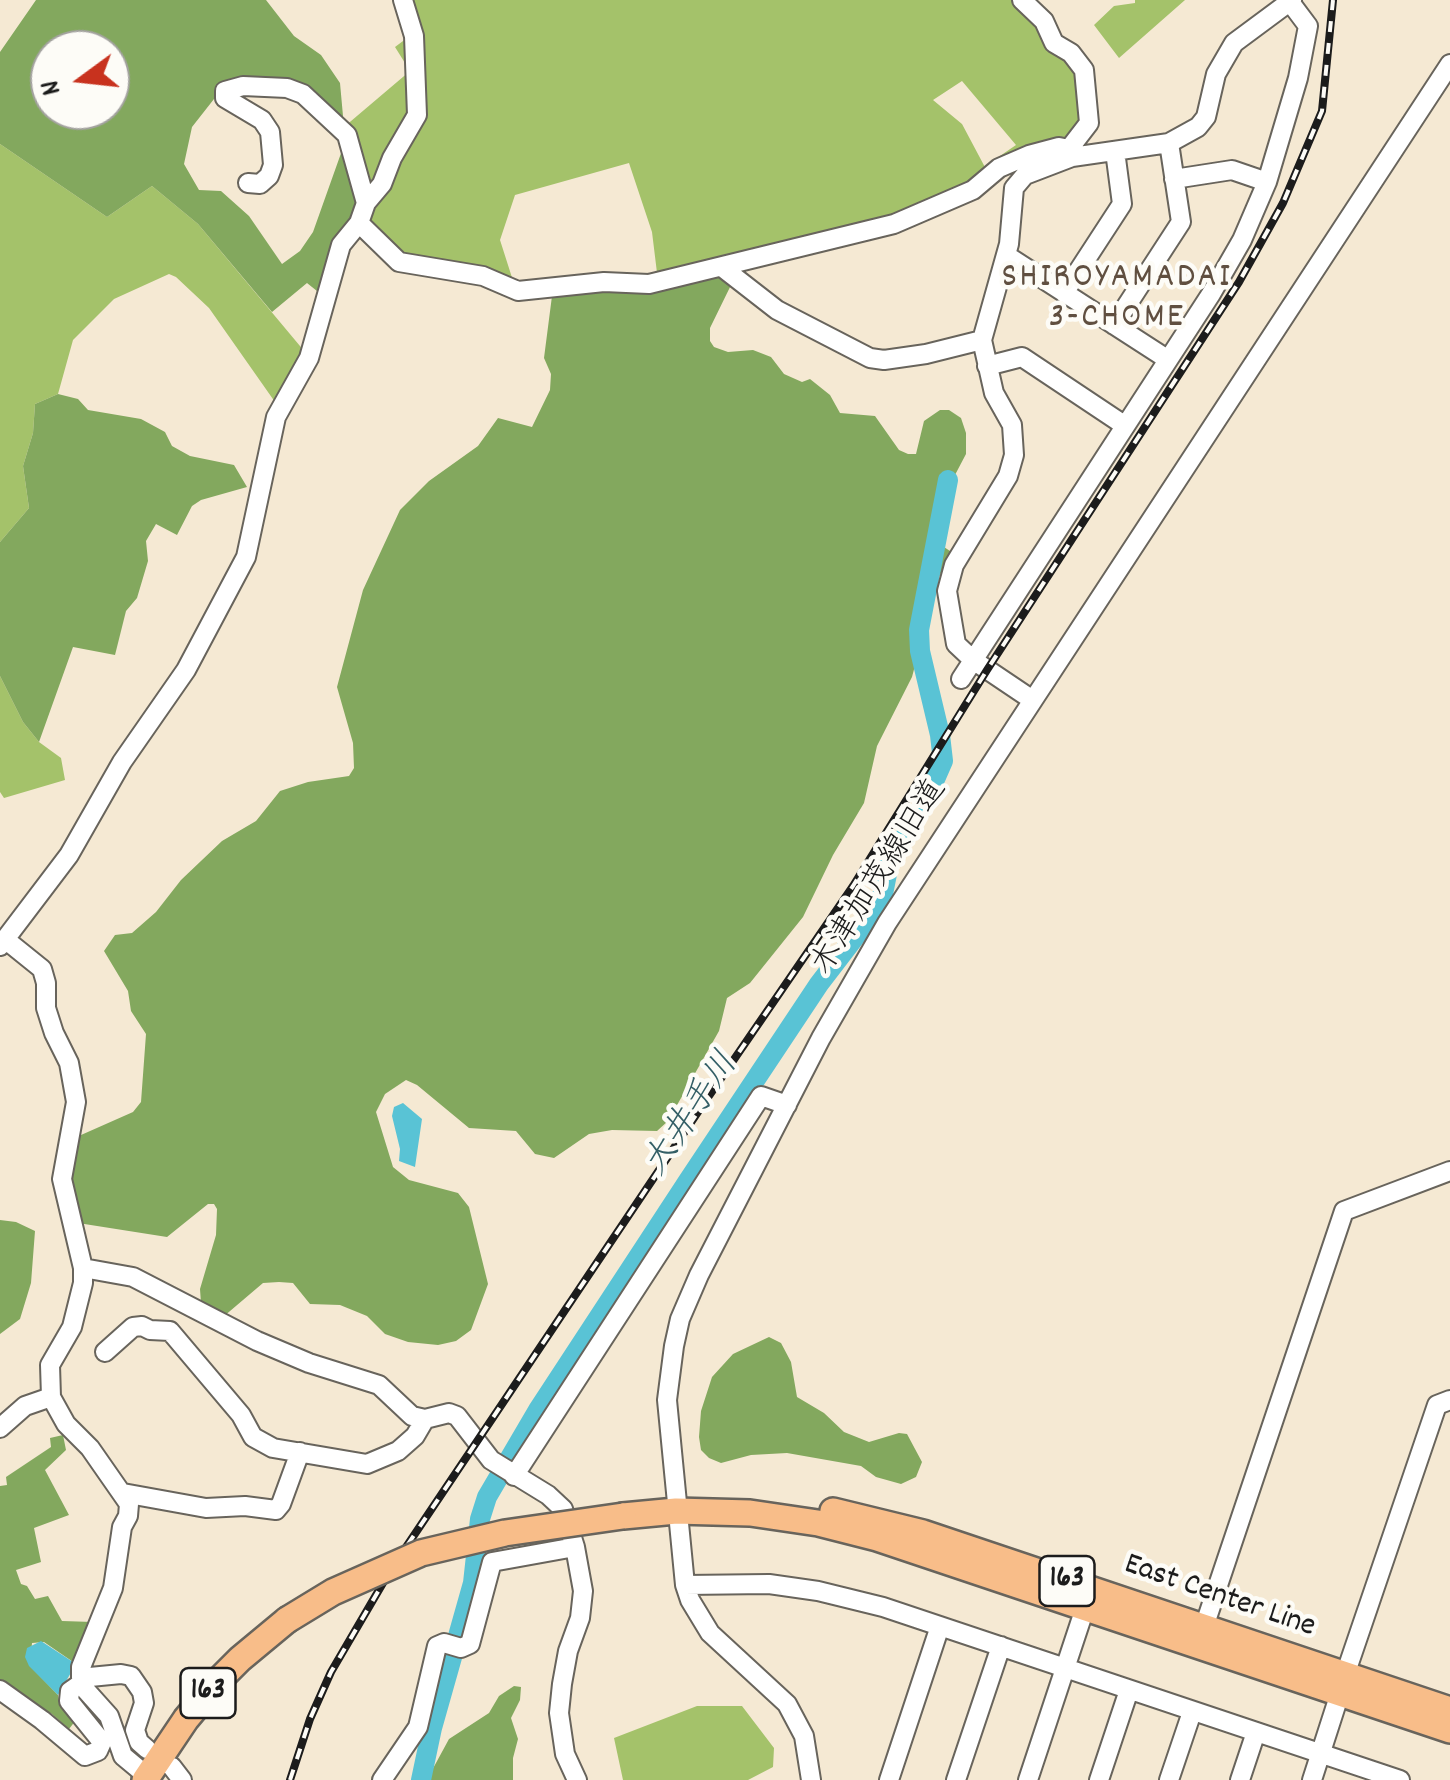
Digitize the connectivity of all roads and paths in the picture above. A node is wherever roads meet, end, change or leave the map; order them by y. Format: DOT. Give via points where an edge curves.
graph roads {
  1 [pos="403,0"];
  2 [pos="1022,0"];
  3 [pos="1291,1"];
  4 [pos="1450,64"];
  5 [pos="1168,143"];
  6 [pos="1115,151"];
  7 [pos="1071,153"];
  8 [pos="1174,179"];
  9 [pos="1267,182"];
  10 [pos="248,184"];
  11 [pos="366,204"];
  12 [pos="359,223"];
  13 [pos="1006,255"];
  14 [pos="723,268"];
  15 [pos="1064,293"];
  16 [pos="1114,325"];
  17 [pos="982,340"];
  18 [pos="1167,359"];
  19 [pos="987,366"];
  20 [pos="1124,425"];
  21 [pos="973,660"];
  22 [pos="961,679"];
  23 [pos="1031,699"];
  24 [pos="3,943"];
  25 [pos="787,1105"];
  26 [pos="1450,1171"];
  27 [pos="83,1268"];
  28 [pos="106,1352"];
  29 [pos="50,1397"];
  30 [pos="1450,1400"];
  31 [pos="425,1419"];
  32 [pos="0,1428"];
  33 [pos="300,1452"];
  34 [pos="514,1476"];
  35 [pos="123,1494"];
  36 [pos="148,1497"];
  37 [pos="676,1511"];
  38 [pos="126,1520"];
  39 [pos="575,1547"];
  40 [pos="685,1584"];
  41 [pos="1084,1608"];
  42 [pos="940,1626"];
  43 [pos="1204,1626"];
  44 [pos="1001,1646"];
  45 [pos="1063,1668"];
  46 [pos="82,1681"];
  47 [pos="1343,1684"];
  48 [pos="0,1690"];
  49 [pos="1129,1690"];
  50 [pos="1450,1710"];
  51 [pos="1192,1712"];
  52 [pos="1450,1730"];
  53 [pos="1256,1732"];
  54 [pos="147,1749"];
  55 [pos="1320,1754"];
  56 [pos="146,1778"];
  57 [pos="1392,1779"];
  58 [pos="382,1780"];
  59 [pos="577,1780"];
  60 [pos="811,1780"];
  61 [pos="890,1780"];
  62 [pos="956,1780"];
  63 [pos="1028,1780"];
  64 [pos="1099,1780"];
  65 [pos="1170,1780"];
  66 [pos="1240,1780"];
  67 [pos="1312,1780"];
  1 -- 11 [label="street" via="414,36 417,115"];
  2 -- 7 [label="street" via="1044,21 1054,44 1084,70 1090,123"];
  3 -- 5 [label="street" via="1234,43 1213,80 1206,117"];
  3 -- 9 [label="street" via="1308,26"];
  4 -- 23 [label="street, 木津加茂線旧道"];
  5 -- 6 [label="street"];
  5 -- 8 [label="street"];
  6 -- 7 [label="street"];
  6 -- 15 [label="street" via="1122,204"];
  7 -- 13 [label="street" via="1017,182"];
  7 -- 14 [label="street" via="1058,147 1006,164 973,190 894,224"];
  8 -- 9 [label="street" via="1232,170"];
  8 -- 16 [label="street" via="1181,222"];
  9 -- 18 [label="street" via="1242,240"];
  10 -- 11 [label="street" via="260,184 274,165 270,132 225,98 225,91 287,88 303,94 347,135"];
  11 -- 12 [label="street"];
  12 -- 14 [label="street" via="399,262 483,276 518,291 649,284"];
  12 -- 24 [label="street" via="340,245 309,358 276,416 238,573 186,670"];
  13 -- 15 [label="street"];
  13 -- 17 [label="street"];
  14 -- 17 [label="street" via="777,310 870,358"];
  15 -- 16 [label="street"];
  16 -- 18 [label="street"];
  17 -- 19 [label="street"];
  18 -- 20 [label="street"];
  19 -- 20 [label="street" via="1022,357"];
  19 -- 21 [label="street" via="1015,445 1008,476 954,566 948,590 956,644"];
  20 -- 21 [label="street"];
  21 -- 22 [label="street"];
  21 -- 23 [label="street"];
  23 -- 25 [label="street, 木津加茂線旧道" via="887,923"];
  24 -- 27 [label="street" via="42,969 46,1008 69,1064 76,1102 62,1179"];
  25 -- 34 [label="street" via="760,1096"];
  25 -- 37 [label="street, 木津加茂線旧道" via="680,1319 667,1400"];
  26 -- 43 [label="street" via="1344,1211"];
  27 -- 29 [label="street" via="72,1327 50,1364"];
  27 -- 31 [label="street" via="133,1277 256,1341 379,1385 412,1416"];
  28 -- 33 [label="street" via="134,1328 170,1331 254,1437"];
  29 -- 32 [label="street" via="25,1406"];
  29 -- 35 [label="street"];
  30 -- 47 [label="street" via="1437,1405"];
  31 -- 33 [label="street" via="398,1451 367,1464"];
  31 -- 34 [label="street" via="456,1416 491,1460"];
  33 -- 36 [label="street" via="276,1510 206,1508"];
  34 -- 39 [label="street" via="563,1509"];
  35 -- 36 [label="street"];
  35 -- 38 [label="street"];
  36 -- 38 [label="street"];
  37 -- 40 [label="street, 木津加茂線旧道"];
  37 -- 41 [label="highway, East Center Line / 163" via="818,1523"];
  37 -- 43 [label="highway, East Center Line / 163" via="697,1501 742,1501 871,1518"];
  37 -- 56 [label="highway, East Center Line / 163, bridge" via="505,1533 421,1553 332,1592 287,1620 217,1682"];
  38 -- 46 [label="street" via="113,1588 81,1666"];
  39 -- 58 [label="street" via="492,1562 470,1644 438,1646 418,1727"];
  39 -- 59 [label="street" via="583,1591 559,1714"];
  40 -- 42 [label="street" via="818,1591"];
  40 -- 60 [label="street" via="710,1632 787,1704 804,1736"];
  41 -- 45 [label="street"];
  41 -- 47 [label="highway, East Center Line / 163"];
  42 -- 44 [label="street"];
  42 -- 61 [label="street"];
  43 -- 47 [label="highway, East Center Line / 163"];
  44 -- 45 [label="street"];
  44 -- 62 [label="street"];
  45 -- 49 [label="street"];
  45 -- 63 [label="street"];
  46 -- 48 [label="street" via="69,1702 102,1742 85,1756"];
  46 -- 54 [label="street" via="121,1674 139,1683 144,1703 135,1730"];
  46 -- 56 [label="street" via="109,1716 123,1756"];
  47 -- 50 [label="highway, East Center Line / 163"];
  47 -- 52 [label="highway, East Center Line / 163"];
  47 -- 55 [label="street"];
  49 -- 51 [label="street"];
  49 -- 64 [label="street"];
  51 -- 53 [label="street"];
  51 -- 65 [label="street"];
  53 -- 55 [label="street"];
  53 -- 66 [label="street"];
  55 -- 57 [label="street"];
  55 -- 67 [label="street"];
}
